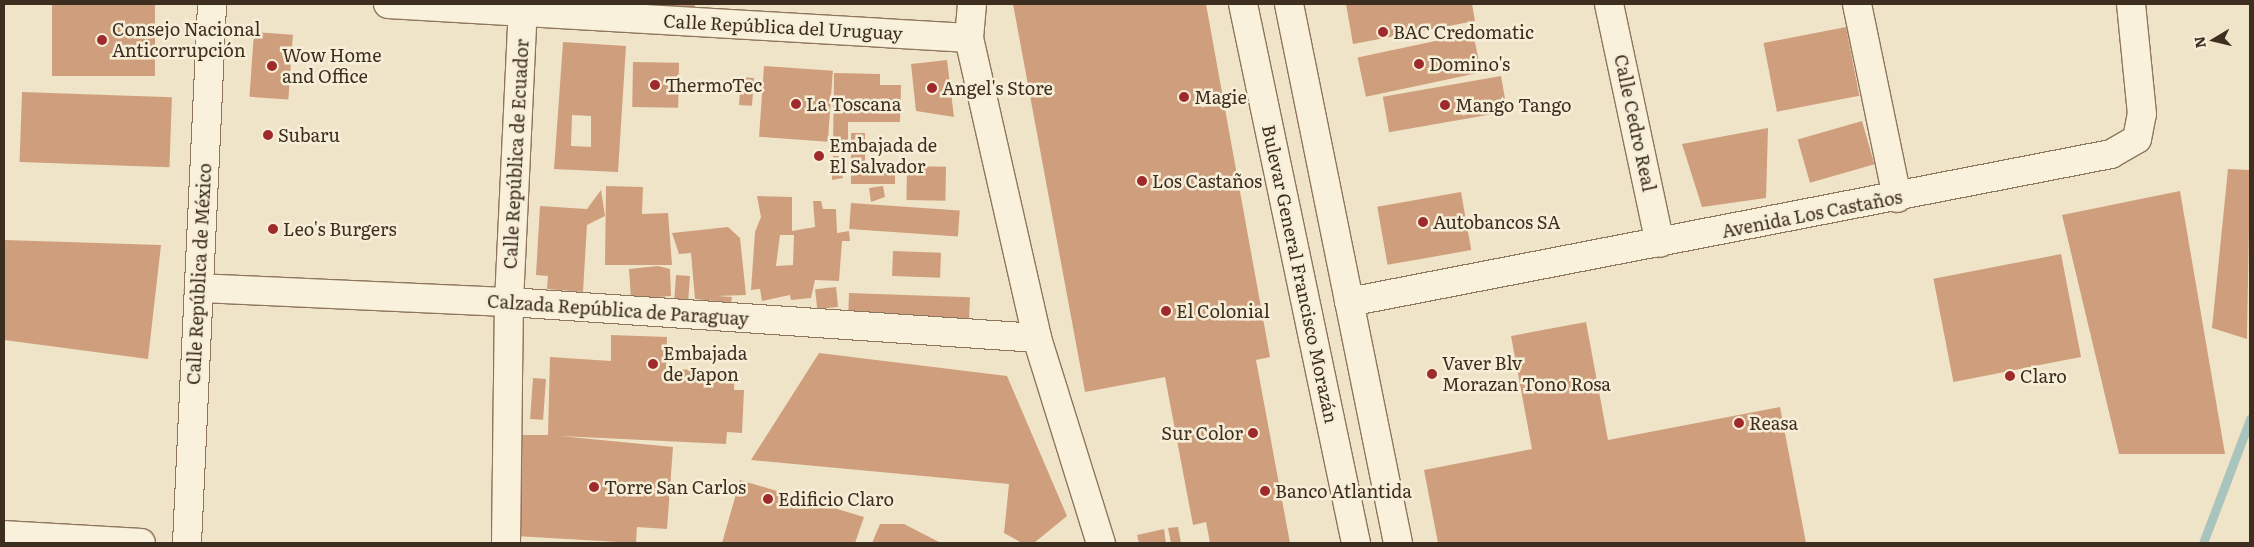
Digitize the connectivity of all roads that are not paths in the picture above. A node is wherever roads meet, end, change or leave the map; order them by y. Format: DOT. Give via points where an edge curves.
graph roads {
  1 [pos="212,4"];
  2 [pos="388,4"];
  3 [pos="972,4"];
  4 [pos="1243,4"];
  5 [pos="1289,4"];
  6 [pos="1609,4"];
  7 [pos="1857,4"];
  8 [pos="2131,4"];
  9 [pos="523,8"];
  10 [pos="969,38"];
  11 [pos="1897,198"];
  12 [pos="1660,243"];
  13 [pos="199,288"];
  14 [pos="509,302"];
  15 [pos="1349,302"];
  16 [pos="1037,338"];
  17 [pos="4,535"];
  18 [pos="142,543"];
  19 [pos="187,543"];
  20 [pos="506,543"];
  21 [pos="1101,543"];
  22 [pos="1356,543"];
  23 [pos="1398,543"];
  1 -- 13 [label="street, Calle República de México"];
  2 -- 9 [label="street, Calle República del Uruguay"];
  3 -- 10 [label="street"];
  4 -- 22 [label="street, Bulevar General Francisco Morazán"];
  5 -- 15 [label="street"];
  6 -- 12 [label="street, Calle Cedro Real"];
  7 -- 11 [label="street"];
  8 -- 11 [label="street, Avenida Los Castaños" via="2142,114 2137,139 2111,154"];
  9 -- 10 [label="street, Calle República del Uruguay"];
  9 -- 14 [label="street, Calle República de Ecuador"];
  10 -- 16 [label="street"];
  11 -- 12 [label="street, Avenida Los Castaños"];
  12 -- 15 [label="street, Avenida Los Castaños"];
  13 -- 14 [label="street, Calzada República de Paraguay"];
  13 -- 19 [label="street, Calle República de México"];
  14 -- 16 [label="street, Calzada República de Paraguay"];
  14 -- 20 [label="street, Calle República de Ecuador"];
  15 -- 23 [label="street"];
  16 -- 21 [label="street"];
  17 -- 18 [label="street"];
}
